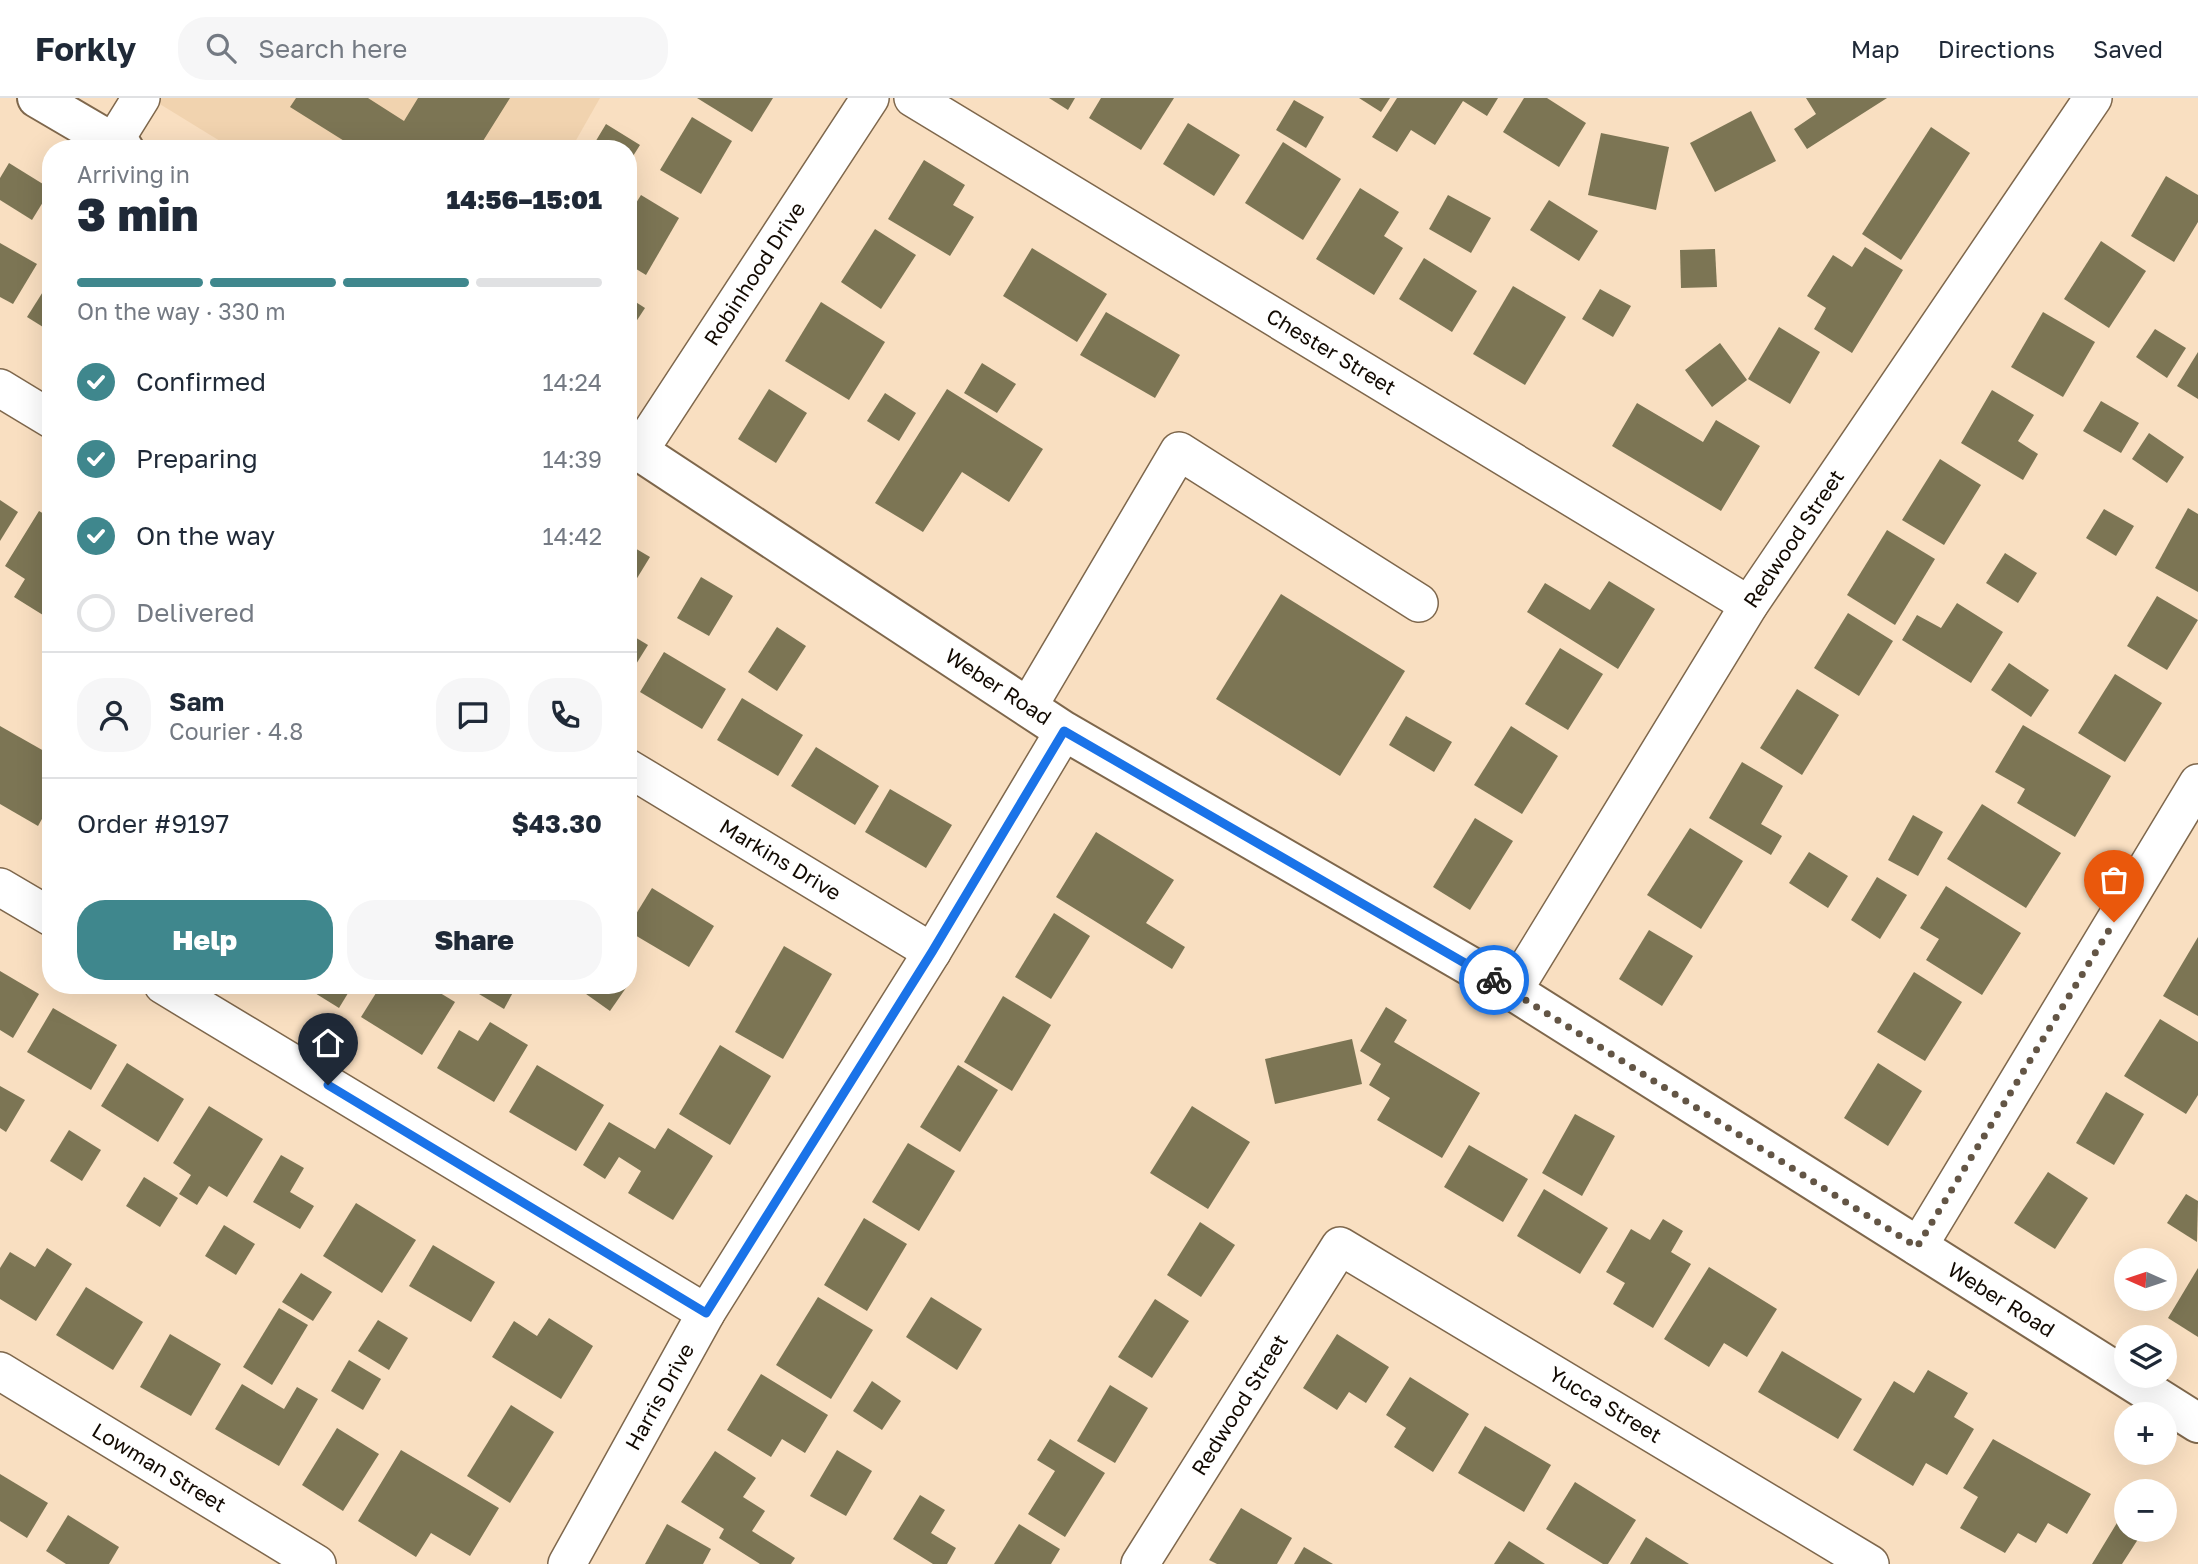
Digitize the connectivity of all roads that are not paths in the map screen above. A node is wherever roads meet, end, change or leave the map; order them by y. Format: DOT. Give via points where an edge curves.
graph roads {
  1 [pos="37,98"];
  2 [pos="141,98"];
  3 [pos="870,98"];
  4 [pos="913,98"];
  5 [pos="2093,98"];
  6 [pos="109,140"];
  7 [pos="122,140"];
  8 [pos="0,388"];
  9 [pos="42,414"];
  10 [pos="637,443"];
  11 [pos="637,449"];
  12 [pos="1419,603"];
  13 [pos="1749,605"];
  14 [pos="1028,708"];
  15 [pos="1064,731"];
  16 [pos="637,773"];
  17 [pos="2198,783"];
  18 [pos="0,887"];
  19 [pos="42,913"];
  20 [pos="932,952"];
  21 [pos="1513,991"];
  22 [pos="178,994"];
  23 [pos="1340,1246"];
  24 [pos="1917,1247"];
  25 [pos="706,1313"];
  26 [pos="0,1371"];
  27 [pos="2198,1423"];
  28 [pos="317,1564"];
  29 [pos="567,1564"];
  30 [pos="1140,1564"];
  31 [pos="1870,1564"];
  1 -- 6 [label="main road"];
  2 -- 7 [label="street"];
  3 -- 10 [label="street, Robinhood Drive"];
  4 -- 13 [label="street, Chester Street"];
  5 -- 13 [label="street, Redwood Street"];
  8 -- 9 [label="street"];
  11 -- 14 [label="main road, Weber Road"];
  12 -- 14 [label="street" via="1179,451"];
  13 -- 21 [label="street, Redwood Street"];
  14 -- 15 [label="main road, Weber Road"];
  15 -- 20 [label="street, Harris Drive"];
  15 -- 21 [label="main road, Weber Road"];
  16 -- 20 [label="street, Markins Drive"];
  17 -- 24 [label="street"];
  18 -- 19 [label="street"];
  20 -- 25 [label="street, Harris Drive"];
  21 -- 24 [label="main road, Weber Road"];
  22 -- 25 [label="street"];
  23 -- 30 [label="street, Redwood Street"];
  23 -- 31 [label="street, Yucca Street"];
  24 -- 27 [label="main road, Weber Road"];
  25 -- 29 [label="street, Harris Drive"];
  26 -- 28 [label="street, Lowman Street"];
}
